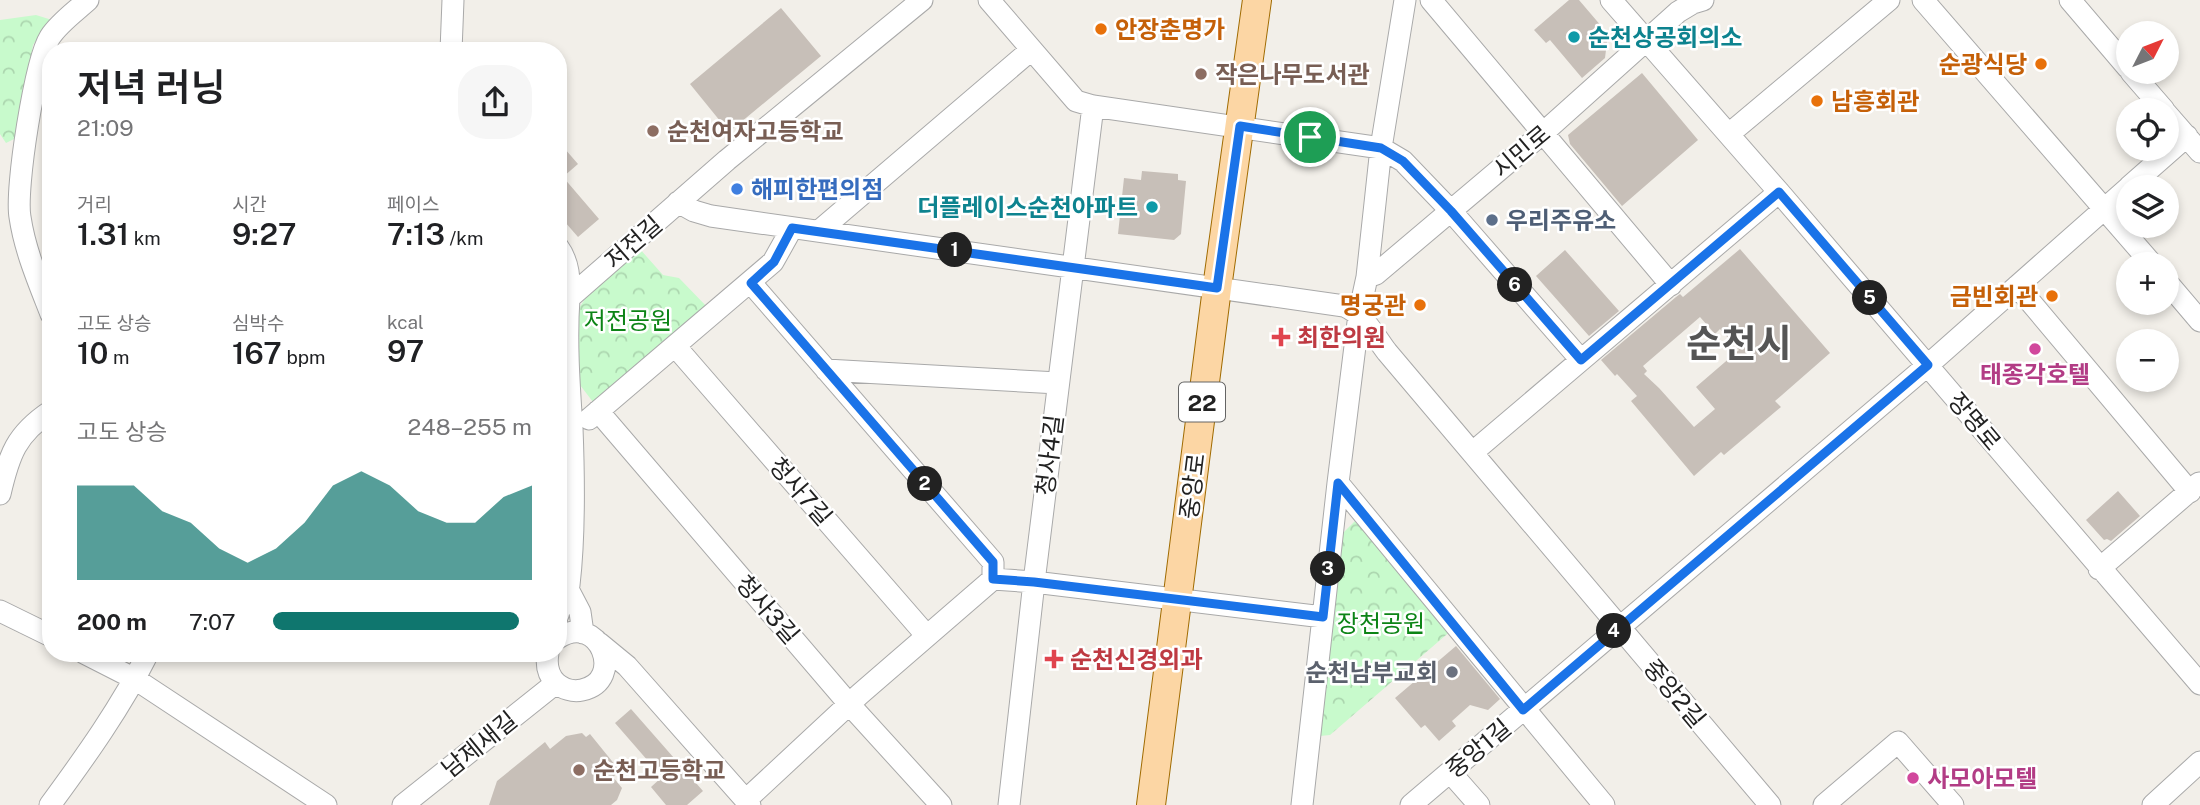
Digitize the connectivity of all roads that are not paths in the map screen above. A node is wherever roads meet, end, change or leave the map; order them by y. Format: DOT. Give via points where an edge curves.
graph roads {
  1 [pos="88,0"];
  2 [pos="453,0"];
  3 [pos="922,0"];
  4 [pos="989,0"];
  5 [pos="1257,0"];
  6 [pos="1405,0"];
  7 [pos="1431,0"];
  8 [pos="1611,0"];
  9 [pos="1703,0"];
  10 [pos="1889,0"];
  11 [pos="1923,0"];
  12 [pos="2070,0"];
  13 [pos="1646,41"];
  14 [pos="49,42"];
  15 [pos="451,42"];
  16 [pos="1031,50"];
  17 [pos="2116,54"];
  18 [pos="2142,84"];
  19 [pos="42,87"];
  20 [pos="2154,98"];
  21 [pos="1093,106"];
  22 [pos="1240,126"];
  23 [pos="2179,128"];
  24 [pos="1543,133"];
  25 [pos="1729,134"];
  26 [pos="2193,144"];
  27 [pos="1381,148"];
  28 [pos="2148,175"];
  29 [pos="1779,192"];
  30 [pos="2116,199"];
  31 [pos="678,202"];
  32 [pos="2105,209"];
  33 [pos="1451,211"];
  34 [pos="792,228"];
  35 [pos="819,231"];
  36 [pos="2142,252"];
  37 [pos="1073,267"];
  38 [pos="567,268"];
  39 [pos="1367,277"];
  40 [pos="751,283"];
  41 [pos="1671,285"];
  42 [pos="2017,286"];
  43 [pos="1217,288"];
  44 [pos="42,289"];
  45 [pos="567,290"];
  46 [pos="2179,297"];
  47 [pos="567,299"];
  48 [pos="1359,314"];
  49 [pos="2200,321"];
  50 [pos="675,346"];
  51 [pos="567,348"];
  52 [pos="1581,360"];
  53 [pos="1928,365"];
  54 [pos="826,370"];
  55 [pos="1058,383"];
  56 [pos="598,411"];
  57 [pos="42,418"];
  58 [pos="572,433"];
  59 [pos="1473,452"];
  60 [pos="1338,483"];
  61 [pos="2196,489"];
  62 [pos="0,495"];
  63 [pos="2099,569"];
  64 [pos="993,579"];
  65 [pos="1034,582"];
  66 [pos="568,589"];
  67 [pos="1178,601"];
  68 [pos="0,611"];
  69 [pos="1323,617"];
  70 [pos="1619,627"];
  71 [pos="42,632"];
  72 [pos="567,635"];
  73 [pos="927,636"];
  74 [pos="591,638"];
  75 [pos="102,662"];
  76 [pos="144,662"];
  77 [pos="547,662"];
  78 [pos="135,679"];
  79 [pos="599,680"];
  80 [pos="556,683"];
  81 [pos="2200,684"];
  82 [pos="642,685"];
  83 [pos="849,704"];
  84 [pos="1523,710"];
  85 [pos="2200,762"];
  86 [pos="1450,772"];
  87 [pos="748,802"];
  88 [pos="50,805"];
  89 [pos="326,805"];
  90 [pos="403,805"];
  91 [pos="941,805"];
  92 [pos="1009,805"];
  93 [pos="1151,805"];
  94 [pos="1302,805"];
  95 [pos="1411,805"];
  96 [pos="1479,805"];
  97 [pos="1604,805"];
  98 [pos="1770,805"];
  99 [pos="1824,805"];
  100 [pos="1953,805"];
  101 [pos="2153,805"];
  1 -- 14 [label="street"];
  2 -- 15 [label="street"];
  3 -- 31 [label="street, 저전길"];
  4 -- 16 [label="street"];
  5 -- 22 [label="main road, 중앙로 / 22"];
  6 -- 27 [label="street"];
  7 -- 24 [label="street"];
  8 -- 13 [label="street, 장명로"];
  9 -- 13 [label="street, 시민로" via="1678,12"];
  10 -- 25 [label="street"];
  11 -- 32 [label="street"];
  12 -- 17 [label="street"];
  13 -- 24 [label="street, 시민로"];
  13 -- 25 [label="street, 장명로"];
  16 -- 21 [label="street" via="1076,101"];
  16 -- 35 [label="street"];
  18 -- 20 [label="street"];
  19 -- 44 [label="street" via="24,150 19,210"];
  21 -- 22 [label="street"];
  21 -- 37 [label="street, 청사4길"];
  22 -- 27 [label="street"];
  22 -- 43 [label="main road, 중앙로 / 22"];
  23 -- 26 [label="street"];
  24 -- 33 [label="street, 시민로"];
  24 -- 41 [label="street"];
  25 -- 29 [label="street, 장명로"];
  26 -- 28 [label="street, 중앙1길"];
  27 -- 33 [label="street" via="1403,161"];
  27 -- 39 [label="street"];
  29 -- 41 [label="street"];
  29 -- 53 [label="street, 장명로"];
  30 -- 32 [label="street, 중앙1길"];
  31 -- 34 [label="street" via="711,216"];
  31 -- 47 [label="street, 저전길"];
  32 -- 36 [label="street"];
  32 -- 42 [label="street, 중앙1길"];
  33 -- 39 [label="street, 시민로"];
  33 -- 52 [label="street"];
  34 -- 35 [label="street"];
  34 -- 40 [label="street" via="774,262"];
  35 -- 37 [label="street"];
  37 -- 43 [label="street"];
  37 -- 55 [label="street, 청사4길"];
  38 -- 45 [label="street"];
  39 -- 48 [label="street"];
  40 -- 50 [label="street"];
  40 -- 54 [label="street"];
  41 -- 52 [label="street"];
  42 -- 53 [label="street, 중앙1길"];
  42 -- 61 [label="street"];
  43 -- 48 [label="street" via="1344,306"];
  43 -- 67 [label="main road, 중앙로 / 22"];
  46 -- 49 [label="street"];
  48 -- 59 [label="street, 중앙2길"];
  48 -- 60 [label="street"];
  50 -- 56 [label="street"];
  50 -- 73 [label="street, 청사7길"];
  51 -- 58 [label="street"];
  52 -- 59 [label="street"];
  53 -- 63 [label="street, 장명로"];
  53 -- 70 [label="street, 중앙1길"];
  54 -- 55 [label="street"];
  54 -- 64 [label="street" via="993,562"];
  55 -- 65 [label="street, 청사4길"];
  56 -- 58 [label="street"];
  56 -- 83 [label="street, 청사3길"];
  57 -- 62 [label="street" via="15,444"];
  58 -- 66 [label="street"];
  59 -- 70 [label="street, 중앙2길"];
  60 -- 69 [label="street"];
  60 -- 84 [label="street"];
  61 -- 63 [label="street"];
  63 -- 81 [label="street, 장명로"];
  64 -- 65 [label="street"];
  64 -- 73 [label="street"];
  65 -- 67 [label="street"];
  65 -- 92 [label="street, 청사4길"];
  66 -- 74 [label="street"];
  67 -- 69 [label="street"];
  67 -- 93 [label="main road, 중앙로 / 22"];
  68 -- 71 [label="street"];
  69 -- 94 [label="street"];
  70 -- 84 [label="street, 중앙1길"];
  70 -- 98 [label="street, 중앙2길"];
  72 -- 74 [label="street" via="574,632"];
  73 -- 83 [label="street"];
  74 -- 79 [label="street" via="606,661"];
  74 -- 82 [label="street" via="627,666"];
  75 -- 78 [label="street"];
  76 -- 78 [label="street"];
  77 -- 80 [label="street"];
  78 -- 88 [label="street"];
  78 -- 89 [label="street"];
  79 -- 80 [label="street" via="583,690"];
  79 -- 82 [label="street"];
  80 -- 90 [label="street, 남제새길"];
  82 -- 87 [label="street"];
  83 -- 87 [label="street"];
  83 -- 91 [label="street, 청사3길"];
  84 -- 86 [label="street, 중앙1길"];
  84 -- 97 [label="street"];
  85 -- 101 [label="street"];
  86 -- 95 [label="street, 중앙1길"];
  86 -- 96 [label="street"];
  99 -- 100 [label="street" via="1898,742"];
}
